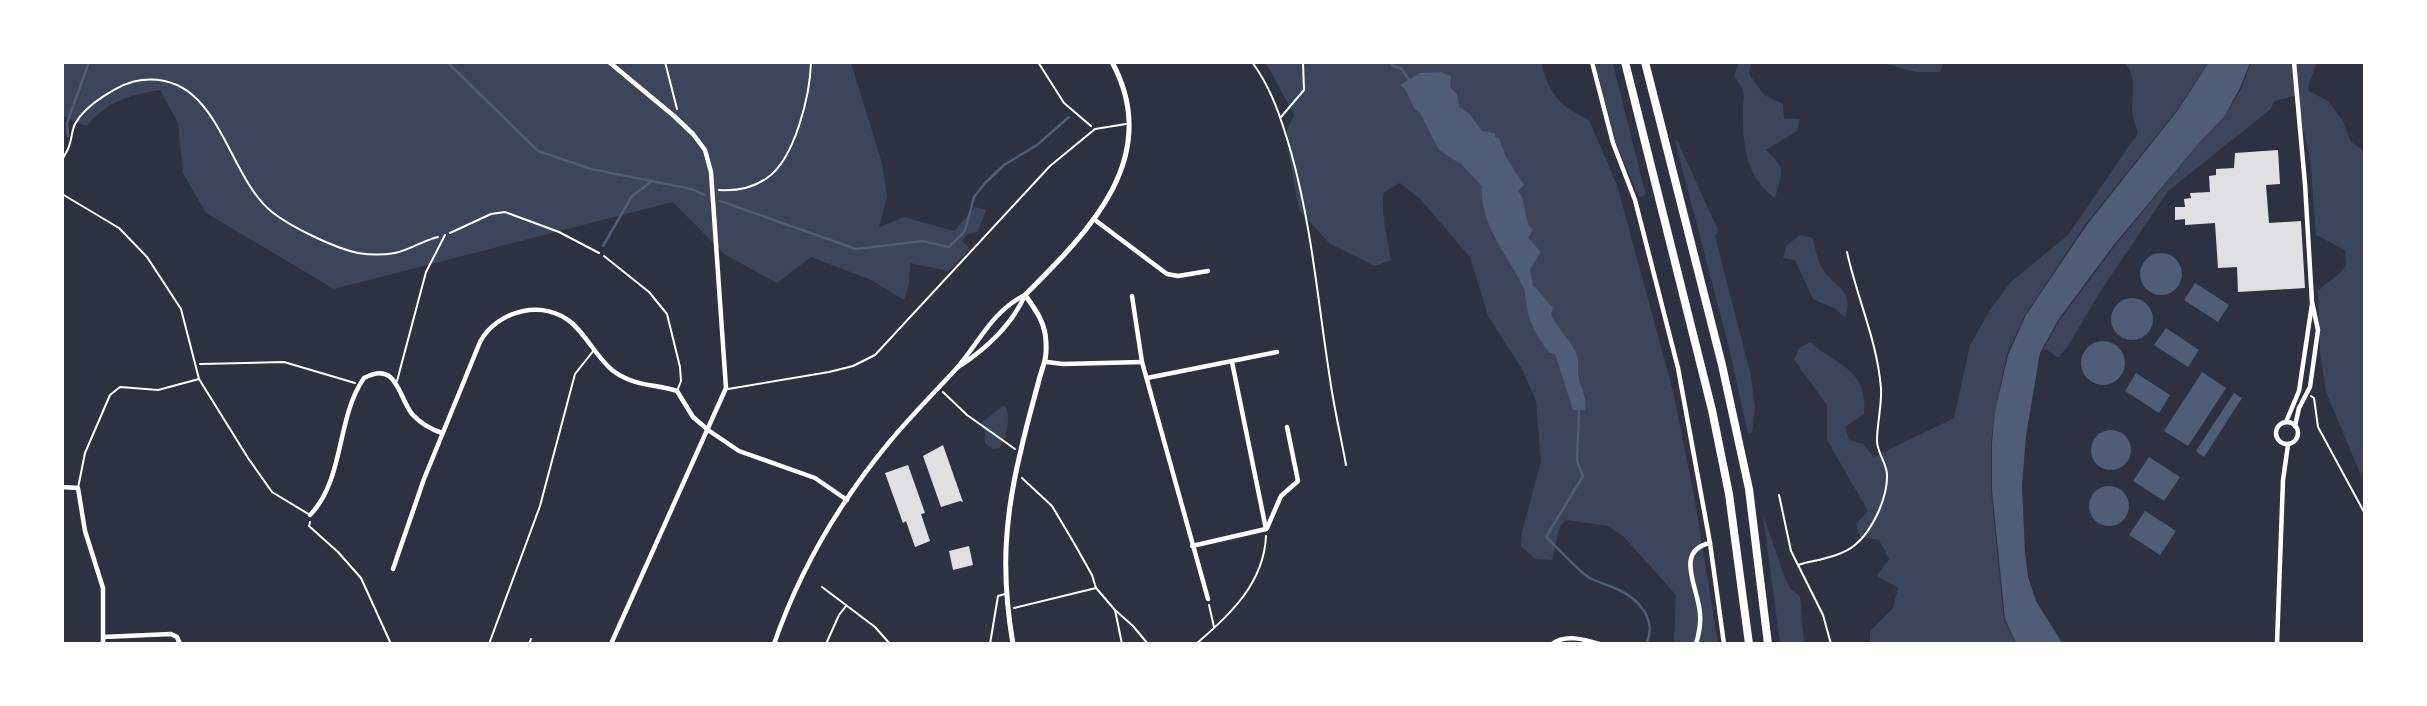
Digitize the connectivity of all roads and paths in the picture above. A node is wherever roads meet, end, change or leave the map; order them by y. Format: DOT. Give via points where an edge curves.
graph roads {
  1 [pos="609,62"];
  2 [pos="665,62"];
  3 [pos="812,62"];
  4 [pos="1038,62"];
  5 [pos="1112,62"];
  6 [pos="1117,62"];
  7 [pos="1252,62"];
  8 [pos="1303,62"];
  9 [pos="1592,62"];
  10 [pos="1625,62"];
  11 [pos="1645,62"];
  12 [pos="2294,62"];
  13 [pos="1116,70"];
  14 [pos="674,116"];
  15 [pos="1281,117"];
  16 [pos="1129,123"];
  17 [pos="1095,129"];
  18 [pos="62,160"];
  19 [pos="711,185"];
  20 [pos="62,194"];
  21 [pos="1095,220"];
  22 [pos="445,235"];
  23 [pos="1847,252"];
  24 [pos="604,256"];
  25 [pos="1208,271"];
  26 [pos="1025,295"];
  27 [pos="1132,296"];
  28 [pos="2312,302"];
  29 [pos="594,350"];
  30 [pos="1277,352"];
  31 [pos="1046,362"];
  32 [pos="1142,362"];
  33 [pos="1232,362"];
  34 [pos="196,364"];
  35 [pos="957,368"];
  36 [pos="1146,378"];
  37 [pos="199,379"];
  38 [pos="396,383"];
  39 [pos="359,384"];
  40 [pos="726,388"];
  41 [pos="677,391"];
  42 [pos="943,392"];
  43 [pos="2308,394"];
  44 [pos="2286,422"];
  45 [pos="2295,426"];
  46 [pos="1287,427"];
  47 [pos="708,430"];
  48 [pos="442,433"];
  49 [pos="2288,445"];
  50 [pos="1015,449"];
  51 [pos="1346,465"];
  52 [pos="1015,476"];
  53 [pos="62,487"];
  54 [pos="78,488"];
  55 [pos="1778,495"];
  56 [pos="847,500"];
  57 [pos="2364,512"];
  58 [pos="310,516"];
  59 [pos="1266,529"];
  60 [pos="1710,543"];
  61 [pos="1192,546"];
  62 [pos="1798,565"];
  63 [pos="393,569"];
  64 [pos="822,587"];
  65 [pos="1096,588"];
  66 [pos="1005,594"];
  67 [pos="1208,599"];
  68 [pos="846,606"];
  69 [pos="1007,610"];
  70 [pos="1114,610"];
  71 [pos="1214,627"];
  72 [pos="104,637"];
  73 [pos="532,639"];
  74 [pos="103,644"];
  75 [pos="180,644"];
  76 [pos="391,644"];
  77 [pos="489,644"];
  78 [pos="530,644"];
  79 [pos="611,644"];
  80 [pos="774,644"];
  81 [pos="826,644"];
  82 [pos="890,644"];
  83 [pos="990,644"];
  84 [pos="1013,644"];
  85 [pos="1122,644"];
  86 [pos="1148,644"];
  87 [pos="1196,644"];
  88 [pos="1552,644"];
  89 [pos="1599,644"];
  90 [pos="1696,644"];
  91 [pos="1724,644"];
  92 [pos="1749,644"];
  93 [pos="1768,644"];
  94 [pos="1831,644"];
  95 [pos="2277,644"];
  1 -- 14 [label="street"];
  2 -- 14 [label="path" via="677,104"];
  3 -- 19 [label="path" via="801,124 786,155 768,178 750,188 720,190"];
  4 -- 17 [label="path" via="1064,103"];
  5 -- 13 [label="street"];
  6 -- 13 [label="lane"];
  7 -- 15 [label="path"];
  8 -- 15 [label="path" via="1304,90"];
  9 -- 60 [label="street" via="1610,135 1636,200 1660,293 1678,368"];
  10 -- 92 [label="highway" via="1712,410 1729,494"];
  11 -- 93 [label="highway" via="1722,365 1747,480"];
  12 -- 28 [label="street"];
  13 -- 16 [label="street" via="1124,91"];
  14 -- 19 [label="street" via="705,150"];
  15 -- 51 [label="path" via="1311,236 1330,381"];
  16 -- 17 [label="lane"];
  16 -- 21 [label="street" via="1127,149 1119,179"];
  17 -- 40 [label="lane" via="1035,180 875,355 853,366 829,372"];
  18 -- 22 [label="path" via="70,145 73,127 86,110 123,84 163,80 185,90 214,118 242,176 254,193 274,214 290,223 350,250 377,254 397,252"];
  19 -- 40 [label="street"];
  20 -- 34 [label="lane" via="119,228 147,257 181,309"];
  21 -- 25 [label="street" via="1167,274 1178,276"];
  21 -- 26 [label="street"];
  22 -- 24 [label="path" via="491,214 506,212 558,232"];
  22 -- 38 [label="lane" via="426,272"];
  23 -- 62 [label="path" via="1876,355 1881,409 1877,442 1887,474 1885,494 1877,513 1855,545 1843,552"];
  24 -- 41 [label="lane" via="650,292 667,314 680,367 681,381"];
  26 -- 31 [label="street" via="1046,333"];
  26 -- 35 [label="street" via="996,318"];
  26 -- 35 [label="street" via="1019,309 1003,328"];
  27 -- 32 [label="street"];
  28 -- 43 [label="street" via="2318,344"];
  28 -- 44 [label="street" via="2299,391"];
  29 -- 41 [label="street" via="613,370 633,382"];
  29 -- 48 [label="street" via="574,325 558,314 536,310 508,316 482,338"];
  29 -- 77 [label="lane" via="575,374 540,506"];
  30 -- 33 [label="street"];
  31 -- 32 [label="street"];
  31 -- 52 [label="street" via="1039,378"];
  32 -- 36 [label="street"];
  33 -- 36 [label="street"];
  33 -- 59 [label="street"];
  34 -- 37 [label="lane"];
  34 -- 39 [label="path" via="284,362"];
  35 -- 56 [label="street" via="893,438"];
  36 -- 61 [label="street"];
  37 -- 54 [label="lane" via="158,390 126,386 116,389 110,395 85,453"];
  37 -- 58 [label="lane" via="267,487"];
  38 -- 39 [label="street" via="379,372 364,378"];
  38 -- 48 [label="street" via="420,422"];
  39 -- 58 [label="street" via="326,490"];
  40 -- 47 [label="street"];
  41 -- 47 [label="street" via="693,417"];
  42 -- 50 [label="path" via="967,415"];
  43 -- 45 [label="street" via="2299,408"];
  43 -- 57 [label="path" via="2314,398 2318,427"];
  44 -- 45 [label="street"];
  44 -- 49 [label="street" via="2279,424 2275,434 2279,442"];
  45 -- 49 [label="street" via="2298,436"];
  46 -- 59 [label="street" via="1298,481 1281,496"];
  47 -- 56 [label="street" via="739,451 815,478"];
  47 -- 79 [label="street"];
  48 -- 63 [label="street"];
  49 -- 95 [label="street"];
  52 -- 65 [label="path" via="1020,476 1052,506"];
  52 -- 66 [label="street" via="1005,545"];
  53 -- 54 [label="street"];
  54 -- 72 [label="street" via="85,531 103,588"];
  55 -- 62 [label="path" via="1791,551"];
  56 -- 80 [label="street" via="810,562"];
  58 -- 76 [label="path" via="309,526 361,578"];
  59 -- 61 [label="street"];
  59 -- 71 [label="path" via="1261,563 1251,587"];
  60 -- 90 [label="street" via="1692,552 1690,563 1700,613"];
  60 -- 91 [label="street"];
  61 -- 67 [label="street"];
  62 -- 94 [label="path" via="1823,615"];
  64 -- 68 [label="lane"];
  65 -- 69 [label="path"];
  65 -- 70 [label="path"];
  66 -- 69 [label="street"];
  66 -- 83 [label="lane" via="998,596"];
  67 -- 71 [label="path"];
  68 -- 81 [label="lane"];
  68 -- 82 [label="lane"];
  69 -- 84 [label="street"];
  70 -- 85 [label="path"];
  70 -- 86 [label="path"];
  71 -- 87 [label="path"];
  72 -- 74 [label="street"];
  72 -- 75 [label="street" via="171,634"];
  73 -- 78 [label="lane"];
  88 -- 89 [label="street" via="1570,638"];
}
